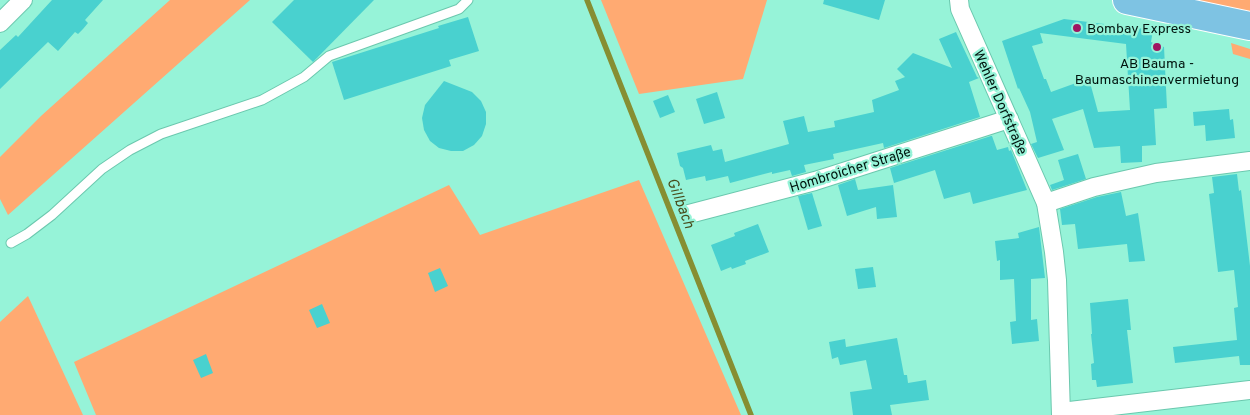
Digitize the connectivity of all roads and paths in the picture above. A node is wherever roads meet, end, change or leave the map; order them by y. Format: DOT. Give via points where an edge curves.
graph roads {
  1 [pos="23,0"];
  2 [pos="468,0"];
  3 [pos="959,0"];
  4 [pos="1127,0"];
  5 [pos="0,23"];
  6 [pos="1250,26"];
  7 [pos="1009,119"];
  8 [pos="1250,161"];
  9 [pos="1046,203"];
  10 [pos="689,214"];
  11 [pos="11,242"];
  12 [pos="1250,390"];
  13 [pos="1061,413"];
  1 -- 5 [label="street"];
  2 -- 11 [label="lane" via="459,9 329,56 304,77 262,100 161,134 130,150 102,169 52,215"];
  3 -- 7 [label="street, Wehler Dorfstraße" via="960,9"];
  4 -- 6 [label="main road"];
  7 -- 9 [label="street, Wehler Dorfstraße"];
  7 -- 10 [label="street, Hombroicher Straße" via="815,181"];
  8 -- 9 [label="street" via="1156,173 1094,187"];
  9 -- 13 [label="street, Wehler Dorfstraße" via="1057,280"];
  12 -- 13 [label="street"];
}
